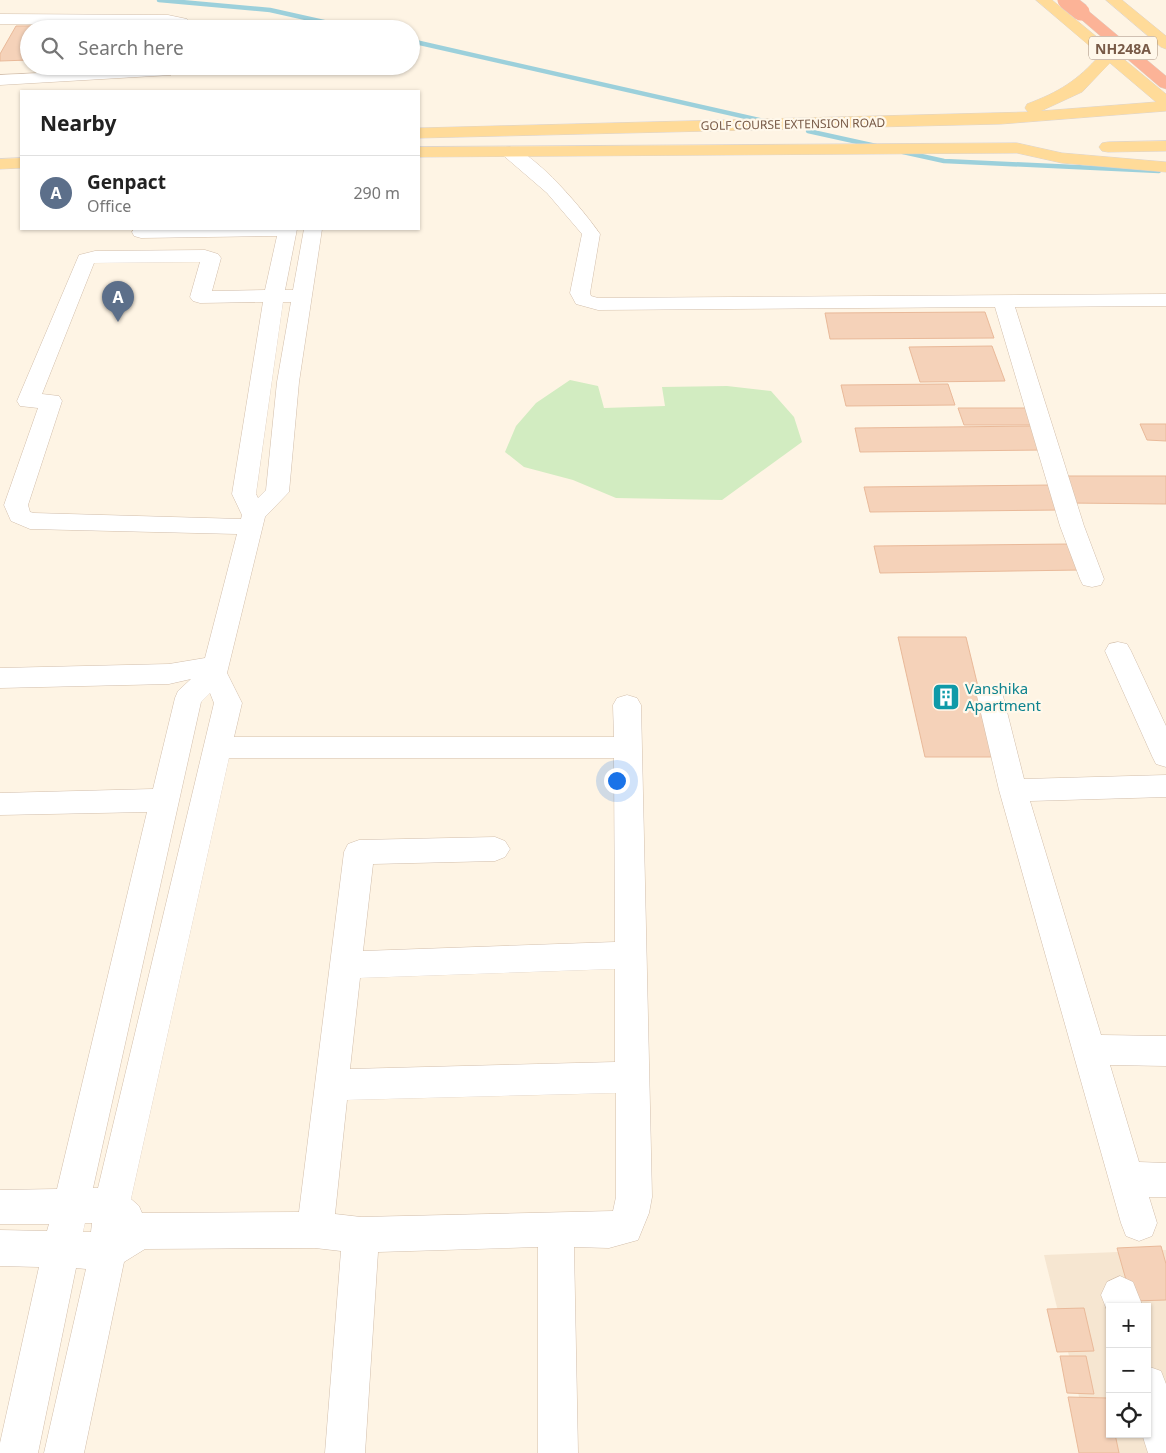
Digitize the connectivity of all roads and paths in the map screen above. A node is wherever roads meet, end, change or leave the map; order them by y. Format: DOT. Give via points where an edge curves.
graph roads {
  1 [pos="1066,0"];
  2 [pos="1045,2"];
  3 [pos="1106,5"];
  4 [pos="1080,6"];
  5 [pos="0,20"];
  6 [pos="20,20"];
  7 [pos="20,20"];
  8 [pos="168,20"];
  9 [pos="1166,44"];
  10 [pos="1109,54"];
  11 [pos="1166,60"];
  12 [pos="0,69"];
  13 [pos="20,74"];
  14 [pos="20,75"];
  15 [pos="166,75"];
  16 [pos="0,80"];
  17 [pos="1166,84"];
  18 [pos="158,89"];
  19 [pos="1166,102"];
  20 [pos="1166,106"];
  21 [pos="1001,118"];
  22 [pos="420,133"];
  23 [pos="1166,146"];
  24 [pos="1017,148"];
  25 [pos="420,152"];
  26 [pos="510,152"];
  27 [pos="20,163"];
  28 [pos="0,164"];
  29 [pos="1166,167"];
  30 [pos="239,230"];
  31 [pos="288,230"];
  32 [pos="313,230"];
  33 [pos="141,232"];
  34 [pos="281,264"];
  35 [pos="307,264"];
  36 [pos="274,296"];
  37 [pos="302,296"];
  38 [pos="1166,300"];
  39 [pos="1003,301"];
  40 [pos="253,521"];
  41 [pos="1092,579"];
  42 [pos="1118,651"];
  43 [pos="215,669"];
  44 [pos="0,678"];
  45 [pos="990,696"];
  46 [pos="628,705"];
  47 [pos="218,747"];
  48 [pos="628,748"];
  49 [pos="1166,756"];
  50 [pos="1166,786"];
  51 [pos="1013,790"];
  52 [pos="165,800"];
  53 [pos="0,804"];
  54 [pos="494,849"];
  55 [pos="631,955"];
  56 [pos="346,965"];
  57 [pos="1089,1050"];
  58 [pos="1166,1051"];
  59 [pos="633,1077"];
  60 [pos="332,1085"];
  61 [pos="1126,1179"];
  62 [pos="1166,1180"];
  63 [pos="71,1205"];
  64 [pos="112,1205"];
  65 [pos="0,1207"];
  66 [pos="1138,1223"];
  67 [pos="556,1229"];
  68 [pos="315,1230"];
  69 [pos="140,1231"];
  70 [pos="361,1235"];
  71 [pos="0,1248"];
  72 [pos="62,1249"];
  73 [pos="108,1251"];
  74 [pos="1149,1393"];
  75 [pos="1166,1448"];
  76 [pos="18,1453"];
  77 [pos="64,1453"];
  78 [pos="345,1453"];
  79 [pos="558,1453"];
  1 -- 4 [label="highway, NH248A, bridge"];
  2 -- 4 [label="main road"];
  2 -- 10 [label="main road"];
  3 -- 9 [label="main road"];
  3 -- 11 [label="highway, NH248A"];
  4 -- 17 [label="highway, NH248A"];
  5 -- 7 [label="street"];
  6 -- 8 [label="street"];
  10 -- 19 [label="main road"];
  10 -- 21 [label="main road" via="1076,90"];
  12 -- 13 [label="street"];
  14 -- 16 [label="street"];
  15 -- 18 [label="street" via="167,83"];
  20 -- 21 [label="main road, GOLF COURSE EXTENSION ROAD"];
  21 -- 22 [label="main road, GOLF COURSE EXTENSION ROAD"];
  23 -- 24 [label="main road"];
  24 -- 26 [label="main road"];
  24 -- 29 [label="main road" via="1062,158"];
  25 -- 26 [label="main road"];
  26 -- 39 [label="street" via="533,169 577,213 591,234 580,293 583,300 598,304"];
  27 -- 28 [label="main road"];
  30 -- 33 [label="street"];
  31 -- 34 [label="street"];
  32 -- 35 [label="street"];
  34 -- 35 [label="street"];
  34 -- 36 [label="street"];
  35 -- 37 [label="street"];
  36 -- 37 [label="street"];
  36 -- 40 [label="street" via="244,494"];
  36 -- 40 [label="street" via="200,297 211,258 205,256 86,259 28,401 51,401 16,505 19,516 30,522"];
  37 -- 40 [label="street" via="288,382 277,492"];
  38 -- 39 [label="street"];
  39 -- 41 [label="street" via="1072,526"];
  40 -- 43 [label="street"];
  42 -- 49 [label="street"];
  43 -- 44 [label="street" via="169,674"];
  43 -- 47 [label="street" via="228,703"];
  43 -- 52 [label="street" via="188,698"];
  45 -- 51 [label="street"];
  46 -- 48 [label="street"];
  47 -- 48 [label="street"];
  47 -- 64 [label="street"];
  48 -- 55 [label="street"];
  50 -- 51 [label="street"];
  51 -- 57 [label="street"];
  52 -- 53 [label="street"];
  52 -- 63 [label="street"];
  54 -- 56 [label="street" via="359,852"];
  55 -- 56 [label="street"];
  55 -- 59 [label="street"];
  56 -- 60 [label="street"];
  57 -- 58 [label="street"];
  57 -- 61 [label="street"];
  59 -- 60 [label="street"];
  59 -- 67 [label="street" via="634,1197 631,1213 624,1226 609,1230"];
  60 -- 68 [label="street"];
  61 -- 62 [label="street"];
  61 -- 66 [label="street"];
  63 -- 64 [label="street"];
  63 -- 65 [label="street"];
  63 -- 72 [label="street"];
  64 -- 69 [label="street"];
  64 -- 73 [label="street"];
  67 -- 70 [label="street"];
  67 -- 79 [label="street"];
  68 -- 69 [label="street"];
  68 -- 70 [label="street"];
  69 -- 73 [label="street"];
  70 -- 78 [label="street"];
  71 -- 72 [label="street"];
  72 -- 73 [label="street"];
  72 -- 76 [label="street"];
  73 -- 77 [label="street"];
  74 -- 75 [label="street"];
}
